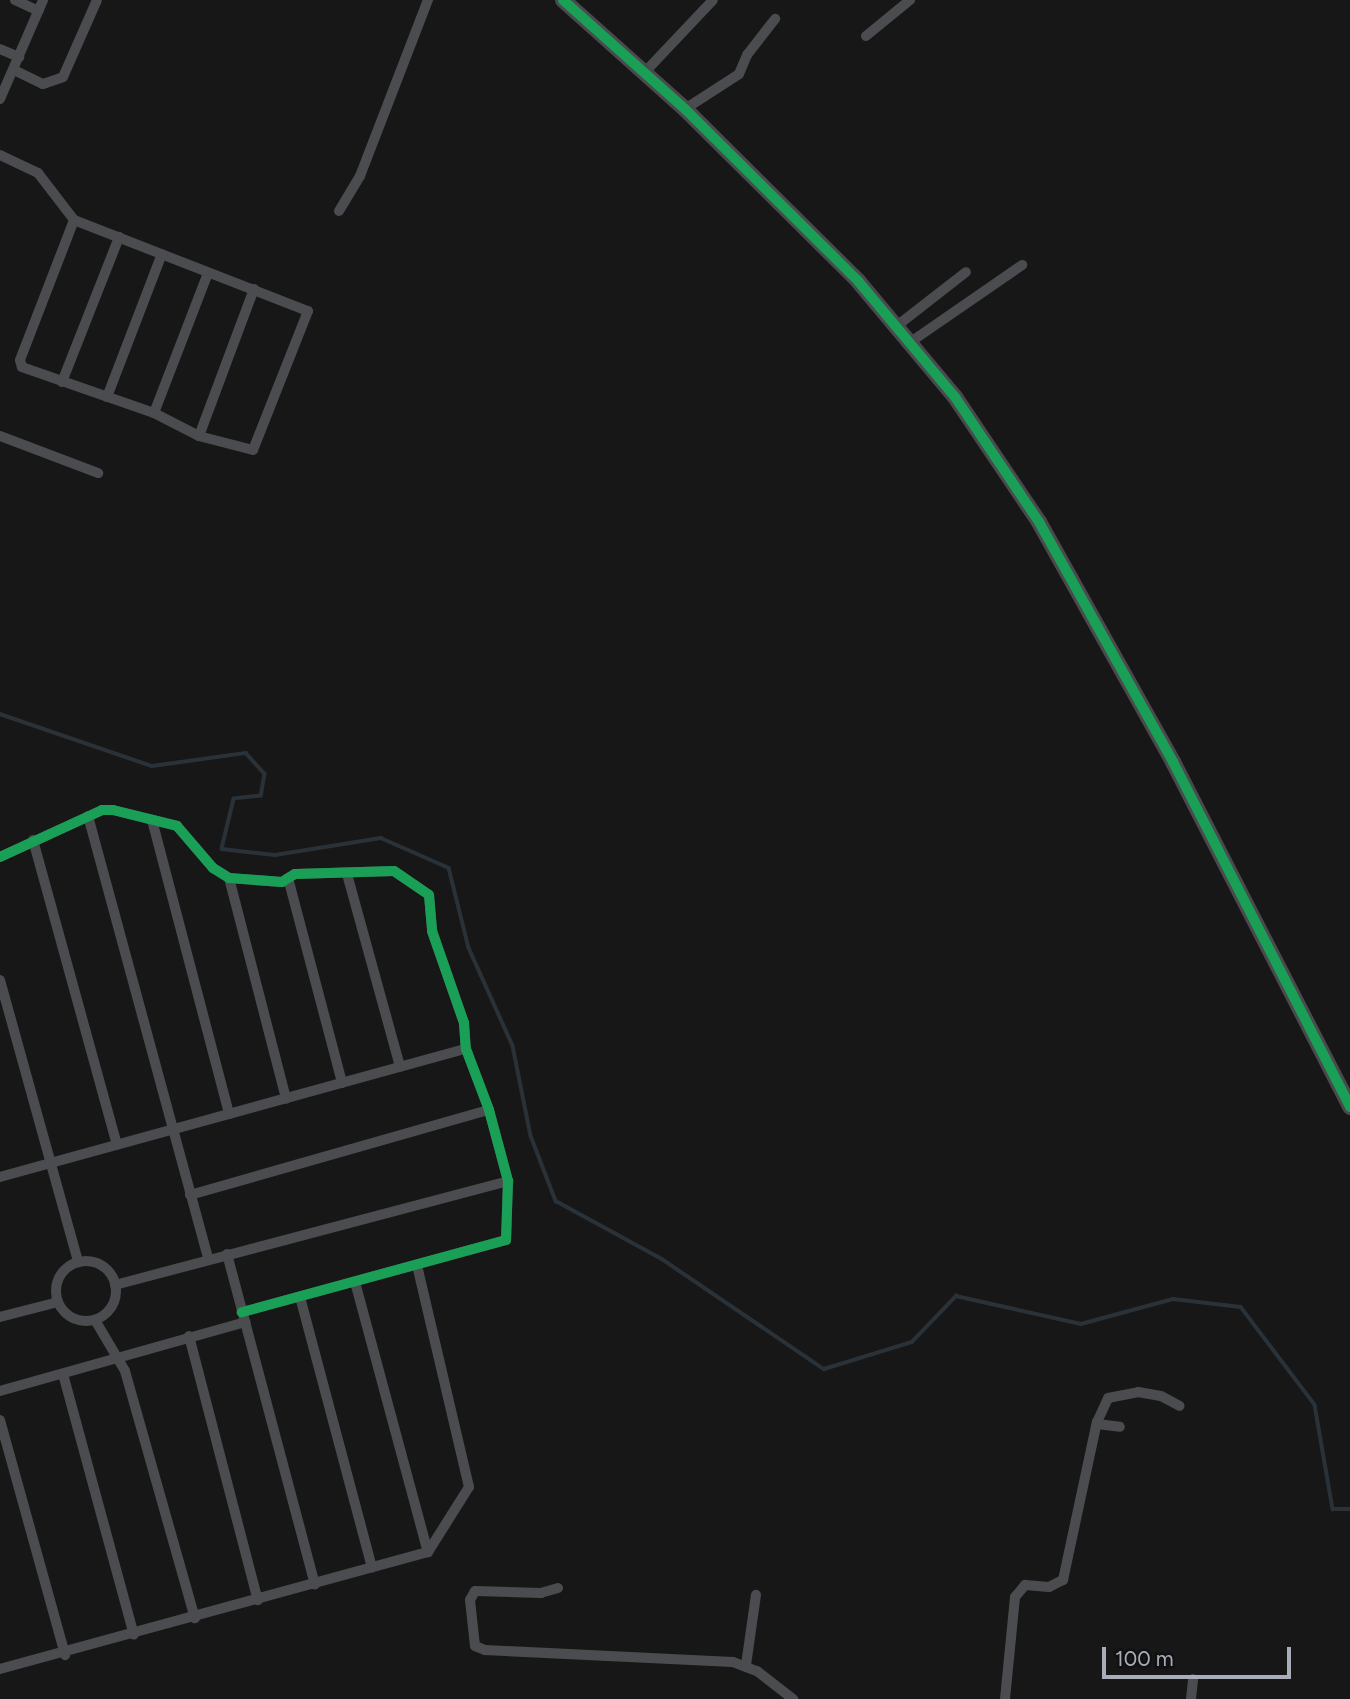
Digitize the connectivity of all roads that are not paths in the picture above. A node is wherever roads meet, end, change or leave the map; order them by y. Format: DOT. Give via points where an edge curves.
graph roads {
  1 [pos="15,0"];
  2 [pos="43,0"];
  3 [pos="97,0"];
  4 [pos="428,0"];
  5 [pos="563,0"];
  6 [pos="713,0"];
  7 [pos="910,0"];
  8 [pos="39,11"];
  9 [pos="775,19"];
  10 [pos="866,36"];
  11 [pos="0,49"];
  12 [pos="19,57"];
  13 [pos="14,70"];
  14 [pos="645,73"];
  15 [pos="0,99"];
  16 [pos="685,109"];
  17 [pos="0,155"];
  18 [pos="340,211"];
  19 [pos="74,220"];
  20 [pos="118,237"];
  21 [pos="162,254"];
  22 [pos="1022,265"];
  23 [pos="966,272"];
  24 [pos="208,273"];
  25 [pos="254,289"];
  26 [pos="898,325"];
  27 [pos="912,341"];
  28 [pos="62,382"];
  29 [pos="107,397"];
  30 [pos="154,413"];
  31 [pos="0,436"];
  32 [pos="199,436"];
  33 [pos="98,473"];
  34 [pos="88,816"];
  35 [pos="152,820"];
  36 [pos="33,840"];
  37 [pos="0,857"];
  38 [pos="347,874"];
  39 [pos="229,878"];
  40 [pos="288,878"];
  41 [pos="0,980"];
  42 [pos="466,1049"];
  43 [pos="400,1067"];
  44 [pos="342,1083"];
  45 [pos="286,1098"];
  46 [pos="1350,1107"];
  47 [pos="489,1110"];
  48 [pos="229,1114"];
  49 [pos="173,1130"];
  50 [pos="117,1145"];
  51 [pos="51,1163"];
  52 [pos="0,1177"];
  53 [pos="508,1181"];
  54 [pos="191,1195"];
  55 [pos="227,1254"];
  56 [pos="208,1259"];
  57 [pos="79,1262"];
  58 [pos="417,1265"];
  59 [pos="355,1282"];
  60 [pos="115,1285"];
  61 [pos="300,1297"];
  62 [pos="58,1302"];
  63 [pos="0,1317"];
  64 [pos="244,1317"];
  65 [pos="95,1320"];
  66 [pos="190,1336"];
  67 [pos="116,1356"];
  68 [pos="63,1374"];
  69 [pos="0,1391"];
  70 [pos="1180,1406"];
  71 [pos="0,1420"];
  72 [pos="1097,1424"];
  73 [pos="1119,1427"];
  74 [pos="428,1552"];
  75 [pos="372,1568"];
  76 [pos="315,1584"];
  77 [pos="558,1588"];
  78 [pos="756,1594"];
  79 [pos="258,1600"];
  80 [pos="195,1618"];
  81 [pos="134,1635"];
  82 [pos="65,1655"];
  83 [pos="746,1665"];
  84 [pos="0,1669"];
  85 [pos="1193,1679"];
  86 [pos="793,1699"];
  87 [pos="1004,1699"];
  88 [pos="1191,1699"];
  1 -- 8 [label="street"];
  2 -- 8 [label="street"];
  3 -- 13 [label="street" via="63,77 43,84"];
  4 -- 18 [label="street" via="360,176"];
  5 -- 14 [label="street"];
  6 -- 14 [label="street"];
  7 -- 10 [label="street"];
  8 -- 12 [label="street"];
  9 -- 16 [label="street" via="747,55 739,74"];
  11 -- 12 [label="street"];
  12 -- 13 [label="street"];
  13 -- 15 [label="street"];
  14 -- 16 [label="street"];
  16 -- 26 [label="street"];
  17 -- 19 [label="street" via="38,173"];
  19 -- 20 [label="street"];
  19 -- 28 [label="street" via="20,360 24,369"];
  20 -- 21 [label="street"];
  20 -- 28 [label="street"];
  21 -- 24 [label="street"];
  21 -- 29 [label="street"];
  22 -- 27 [label="street"];
  23 -- 26 [label="street"];
  24 -- 25 [label="street"];
  24 -- 30 [label="street"];
  25 -- 32 [label="street"];
  25 -- 32 [label="street" via="308,311 309,318 253,450"];
  26 -- 27 [label="street"];
  27 -- 46 [label="street" via="1039,522 1172,762"];
  28 -- 29 [label="street"];
  29 -- 30 [label="street"];
  30 -- 32 [label="street"];
  31 -- 33 [label="street"];
  34 -- 35 [label="street" via="113,810"];
  34 -- 36 [label="street"];
  34 -- 49 [label="street"];
  35 -- 39 [label="street" via="177,826 212,868"];
  35 -- 48 [label="street"];
  36 -- 37 [label="street"];
  36 -- 50 [label="street"];
  38 -- 40 [label="street"];
  38 -- 42 [label="street" via="394,871 429,895 432,931 464,1023"];
  38 -- 43 [label="street"];
  39 -- 40 [label="street" via="282,882"];
  39 -- 45 [label="street"];
  40 -- 44 [label="street"];
  41 -- 51 [label="street"];
  42 -- 43 [label="street"];
  42 -- 47 [label="street"];
  43 -- 44 [label="street"];
  44 -- 45 [label="street"];
  45 -- 48 [label="street"];
  47 -- 53 [label="street"];
  47 -- 54 [label="street"];
  48 -- 49 [label="street"];
  49 -- 50 [label="street"];
  49 -- 54 [label="street"];
  50 -- 51 [label="street"];
  51 -- 52 [label="street"];
  51 -- 57 [label="street"];
  53 -- 55 [label="street"];
  53 -- 58 [label="street" via="506,1241"];
  54 -- 56 [label="street"];
  55 -- 56 [label="street"];
  55 -- 64 [label="street"];
  56 -- 60 [label="street"];
  57 -- 60 [label="street" via="101,1265"];
  57 -- 62 [label="street" via="59,1278"];
  58 -- 59 [label="street"];
  58 -- 74 [label="street" via="469,1487"];
  59 -- 61 [label="street"];
  59 -- 74 [label="street"];
  60 -- 65 [label="street" via="110,1309"];
  61 -- 64 [label="street"];
  61 -- 75 [label="street"];
  62 -- 63 [label="street"];
  62 -- 65 [label="street" via="75,1320"];
  64 -- 66 [label="street"];
  64 -- 76 [label="street"];
  65 -- 67 [label="street"];
  66 -- 67 [label="street"];
  66 -- 79 [label="street"];
  67 -- 68 [label="street"];
  67 -- 80 [label="street" via="125,1371"];
  68 -- 69 [label="street"];
  68 -- 81 [label="street"];
  70 -- 72 [label="street" via="1161,1396 1116,1394 1108,1398"];
  71 -- 82 [label="street"];
  72 -- 73 [label="street"];
  72 -- 87 [label="street" via="1063,1580 1049,1587 1025,1584 1015,1597"];
  74 -- 75 [label="street"];
  75 -- 76 [label="street"];
  76 -- 79 [label="street"];
  77 -- 83 [label="street" via="548,1593 475,1591 470,1600 475,1646"];
  78 -- 83 [label="street"];
  79 -- 80 [label="street"];
  80 -- 81 [label="street"];
  81 -- 82 [label="street"];
  82 -- 84 [label="street"];
  83 -- 86 [label="street"];
  85 -- 88 [label="street"];
}
